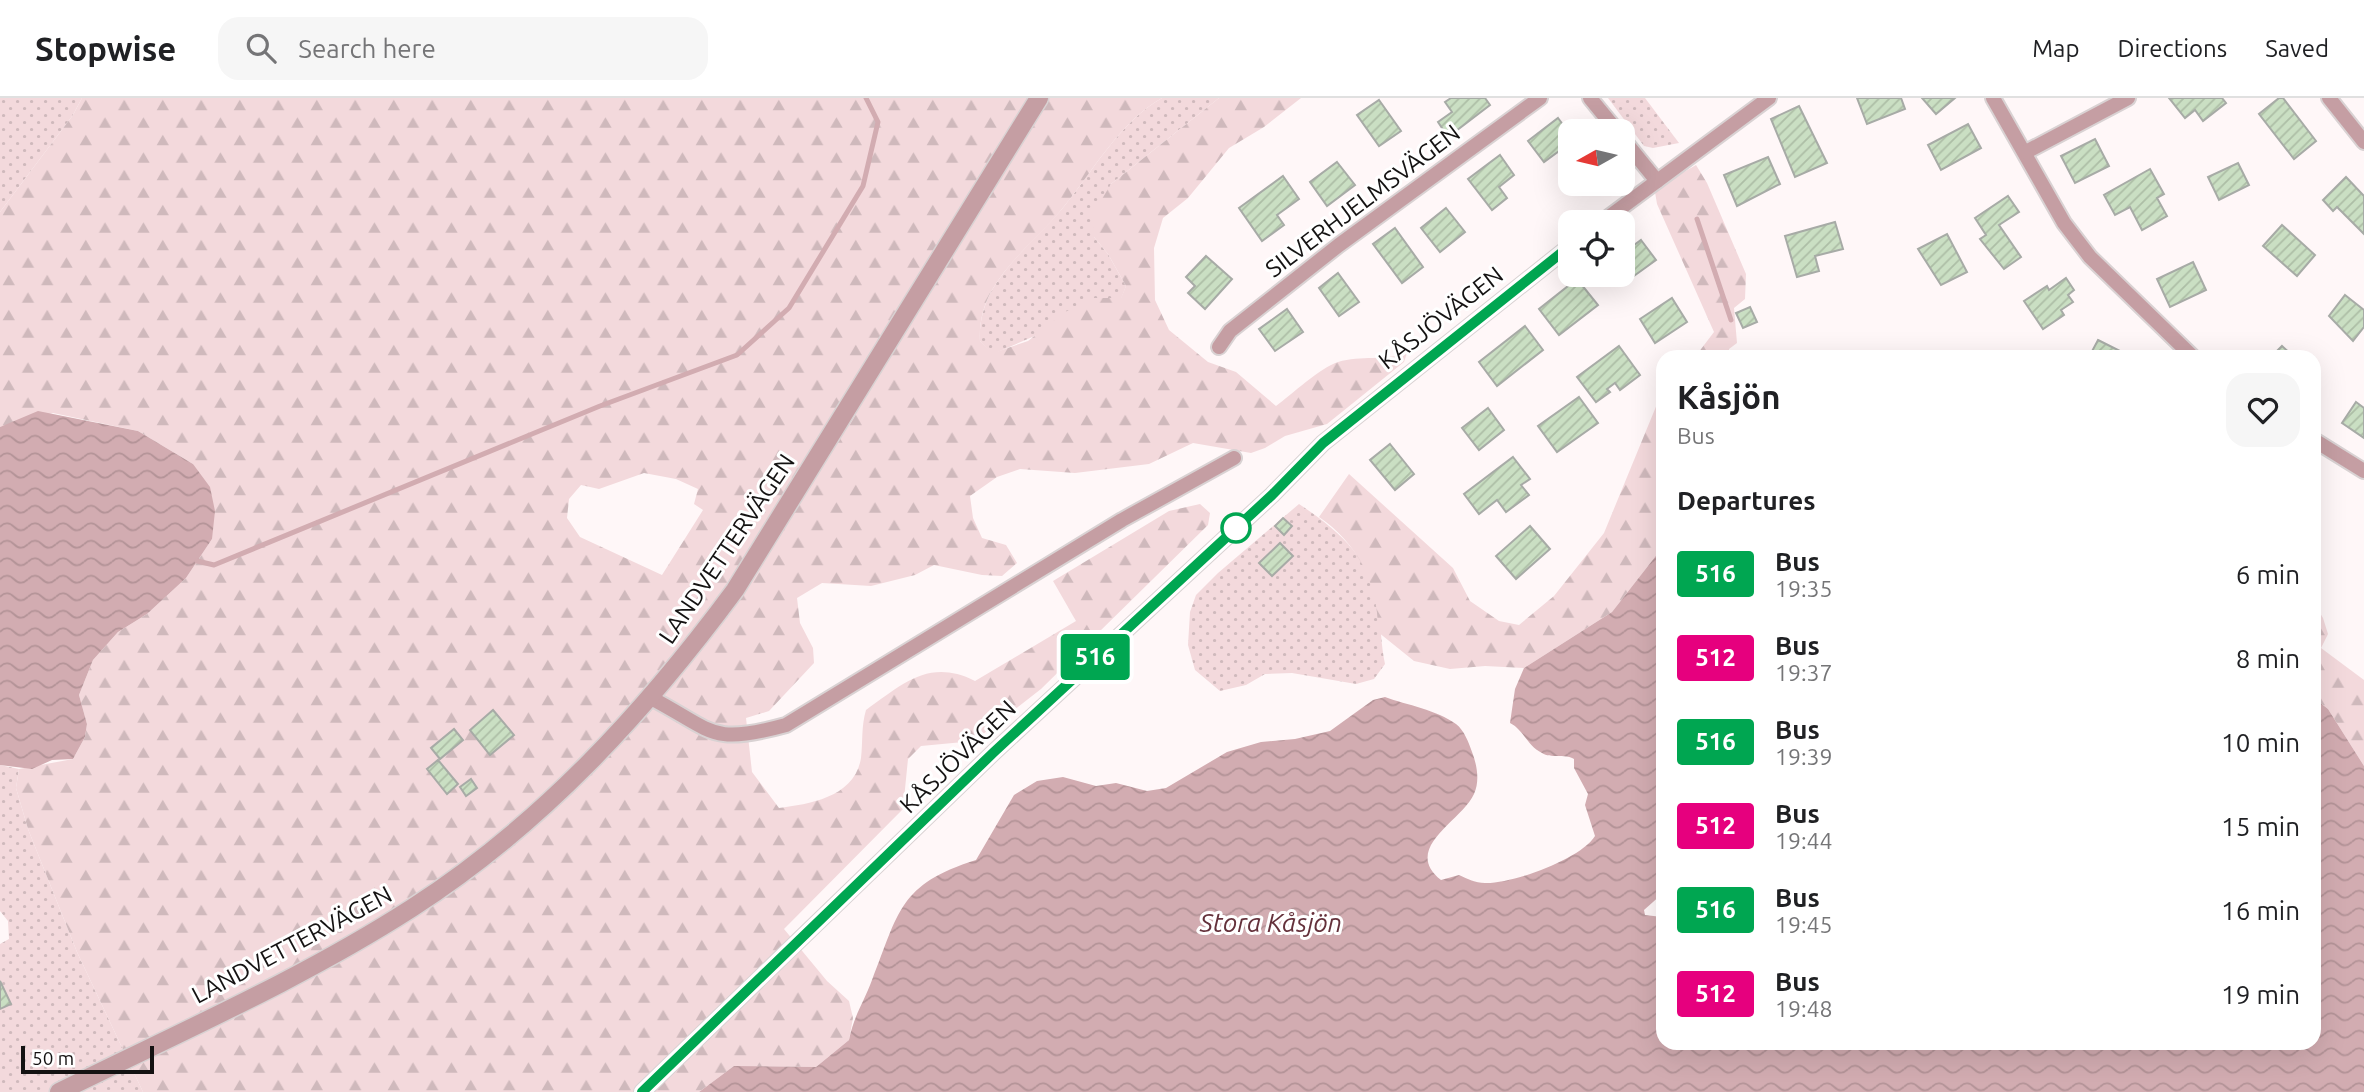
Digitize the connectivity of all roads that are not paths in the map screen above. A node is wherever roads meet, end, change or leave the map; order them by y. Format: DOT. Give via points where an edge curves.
graph roads {
  1 [pos="1039,98"];
  2 [pos="1540,98"];
  3 [pos="1590,98"];
  4 [pos="1769,98"];
  5 [pos="1993,98"];
  6 [pos="2128,98"];
  7 [pos="2329,98"];
  8 [pos="1607,119"];
  9 [pos="2364,142"];
  10 [pos="2026,152"];
  11 [pos="1635,154"];
  12 [pos="1657,181"];
  13 [pos="1618,210"];
  14 [pos="1558,256"];
  15 [pos="1219,347"];
  16 [pos="2186,350"];
  17 [pos="2321,444"];
  18 [pos="1234,458"];
  19 [pos="2364,471"];
  20 [pos="651,698"];
  21 [pos="59,1092"];
  22 [pos="642,1092"];
  1 -- 20 [label="street, LANDVETTERVÄGEN" via="735,590"];
  2 -- 15 [label="street, SILVERHJELMSVÄGEN" via="1339,245 1230,331"];
  3 -- 8 [label="street"];
  4 -- 12 [label="street"];
  5 -- 10 [label="street"];
  6 -- 10 [label="street"];
  7 -- 9 [label="street"];
  10 -- 16 [label="street" via="2064,223 2090,257"];
  11 -- 12 [label="street"];
  12 -- 13 [label="street"];
  14 -- 22 [label="street, KÅSJÖVÄGEN" via="1323,443"];
  17 -- 19 [label="street"];
  18 -- 20 [label="street" via="1122,520 786,725 750,735 720,736"];
  20 -- 21 [label="street, LANDVETTERVÄGEN" via="533,817 413,907 345,949"];
}
